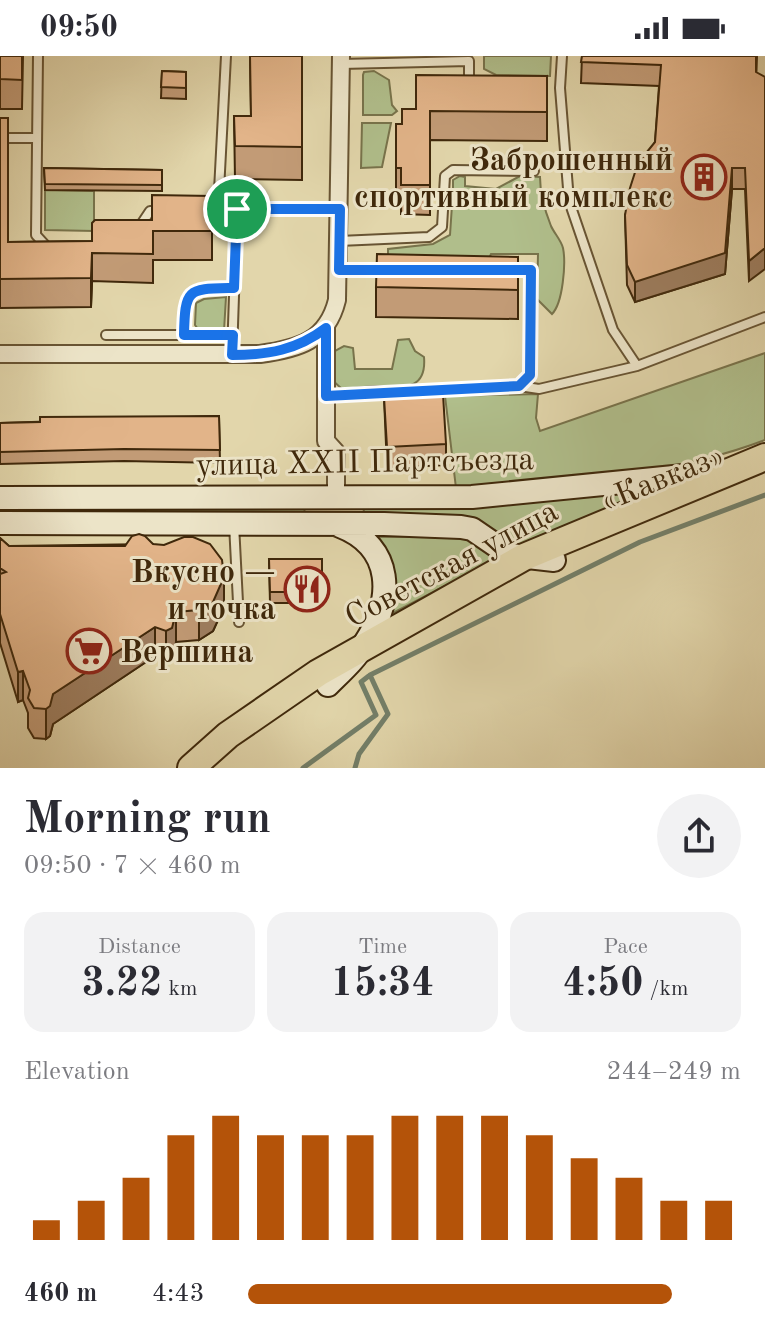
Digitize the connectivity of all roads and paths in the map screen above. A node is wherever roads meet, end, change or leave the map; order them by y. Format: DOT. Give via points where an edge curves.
graph roads {
  1 [pos="38,56"];
  2 [pos="226,56"];
  3 [pos="562,56"];
  4 [pos="469,58"];
  5 [pos="341,60"];
  6 [pos="484,85"];
  7 [pos="0,138"];
  8 [pos="37,138"];
  9 [pos="534,171"];
  10 [pos="237,209"];
  11 [pos="340,209"];
  12 [pos="218,210"];
  13 [pos="177,211"];
  14 [pos="191,211"];
  15 [pos="135,235"];
  16 [pos="339,241"];
  17 [pos="51,251"];
  18 [pos="339,270"];
  19 [pos="389,270"];
  20 [pos="499,270"];
  21 [pos="234,288"];
  22 [pos="765,317"];
  23 [pos="326,328"];
  24 [pos="106,335"];
  25 [pos="184,335"];
  26 [pos="233,335"];
  27 [pos="0,354"];
  28 [pos="232,355"];
  29 [pos="637,366"];
  30 [pos="519,386"];
  31 [pos="326,396"];
  32 [pos="765,457"];
  33 [pos="731,471"];
  34 [pos="765,472"];
  35 [pos="336,497"];
  36 [pos="0,498"];
  37 [pos="0,523"];
  38 [pos="234,523"];
  39 [pos="336,524"];
  40 [pos="524,557"];
  41 [pos="554,560"];
  42 [pos="239,622"];
  43 [pos="363,647"];
  44 [pos="328,685"];
  45 [pos="191,768"];
  46 [pos="217,768"];
  1 -- 8 [label="lane"];
  2 -- 12 [label="lane"];
  3 -- 29 [label="lane" via="569,201 613,330"];
  4 -- 5 [label="lane"];
  4 -- 6 [label="lane" via="469,85"];
  5 -- 11 [label="street"];
  7 -- 8 [label="lane"];
  8 -- 17 [label="lane" via="36,235"];
  9 -- 16 [label="lane" via="453,170 445,176 442,227 429,237"];
  10 -- 11 [label="lane"];
  10 -- 12 [label="lane"];
  10 -- 21 [label="lane"];
  11 -- 16 [label="street"];
  12 -- 14 [label="lane"];
  13 -- 15 [label="lane" via="150,211"];
  16 -- 18 [label="street"];
  18 -- 19 [label="lane"];
  18 -- 23 [label="street" via="337,300"];
  20 -- 30 [label="lane" via="531,270 530,375"];
  21 -- 25 [label="lane" via="192,293 185,303"];
  21 -- 26 [label="lane"];
  22 -- 29 [label="lane"];
  23 -- 28 [label="street" via="291,348"];
  23 -- 31 [label="street"];
  24 -- 25 [label="lane"];
  25 -- 26 [label="lane"];
  26 -- 28 [label="lane"];
  27 -- 28 [label="street"];
  29 -- 30 [label="lane" via="539,389"];
  30 -- 31 [label="lane"];
  31 -- 35 [label="street" via="326,441 336,452"];
  32 -- 33 [label="highway, Советская улица"];
  33 -- 35 [label="main road, улица XXII Партсъезда" via="472,497"];
  33 -- 40 [label="highway, Советская улица"];
  34 -- 41 [label="highway, «Кавказ»"];
  35 -- 36 [label="main road, улица XXII Партсъезда"];
  35 -- 39 [label="main road"];
  37 -- 38 [label="main road"];
  38 -- 39 [label="main road"];
  38 -- 42 [label="lane"];
  39 -- 40 [label="main road" via="472,529 500,549"];
  39 -- 43 [label="main road" via="371,544 384,569 384,597"];
  40 -- 41 [label="main road"];
  40 -- 43 [label="highway, Советская улица"];
  41 -- 44 [label="highway, «Кавказ»" via="519,573"];
  43 -- 44 [label="main road"];
  43 -- 45 [label="highway, Советская улица" via="228,735"];
  44 -- 46 [label="highway, «Кавказ»"];
}
